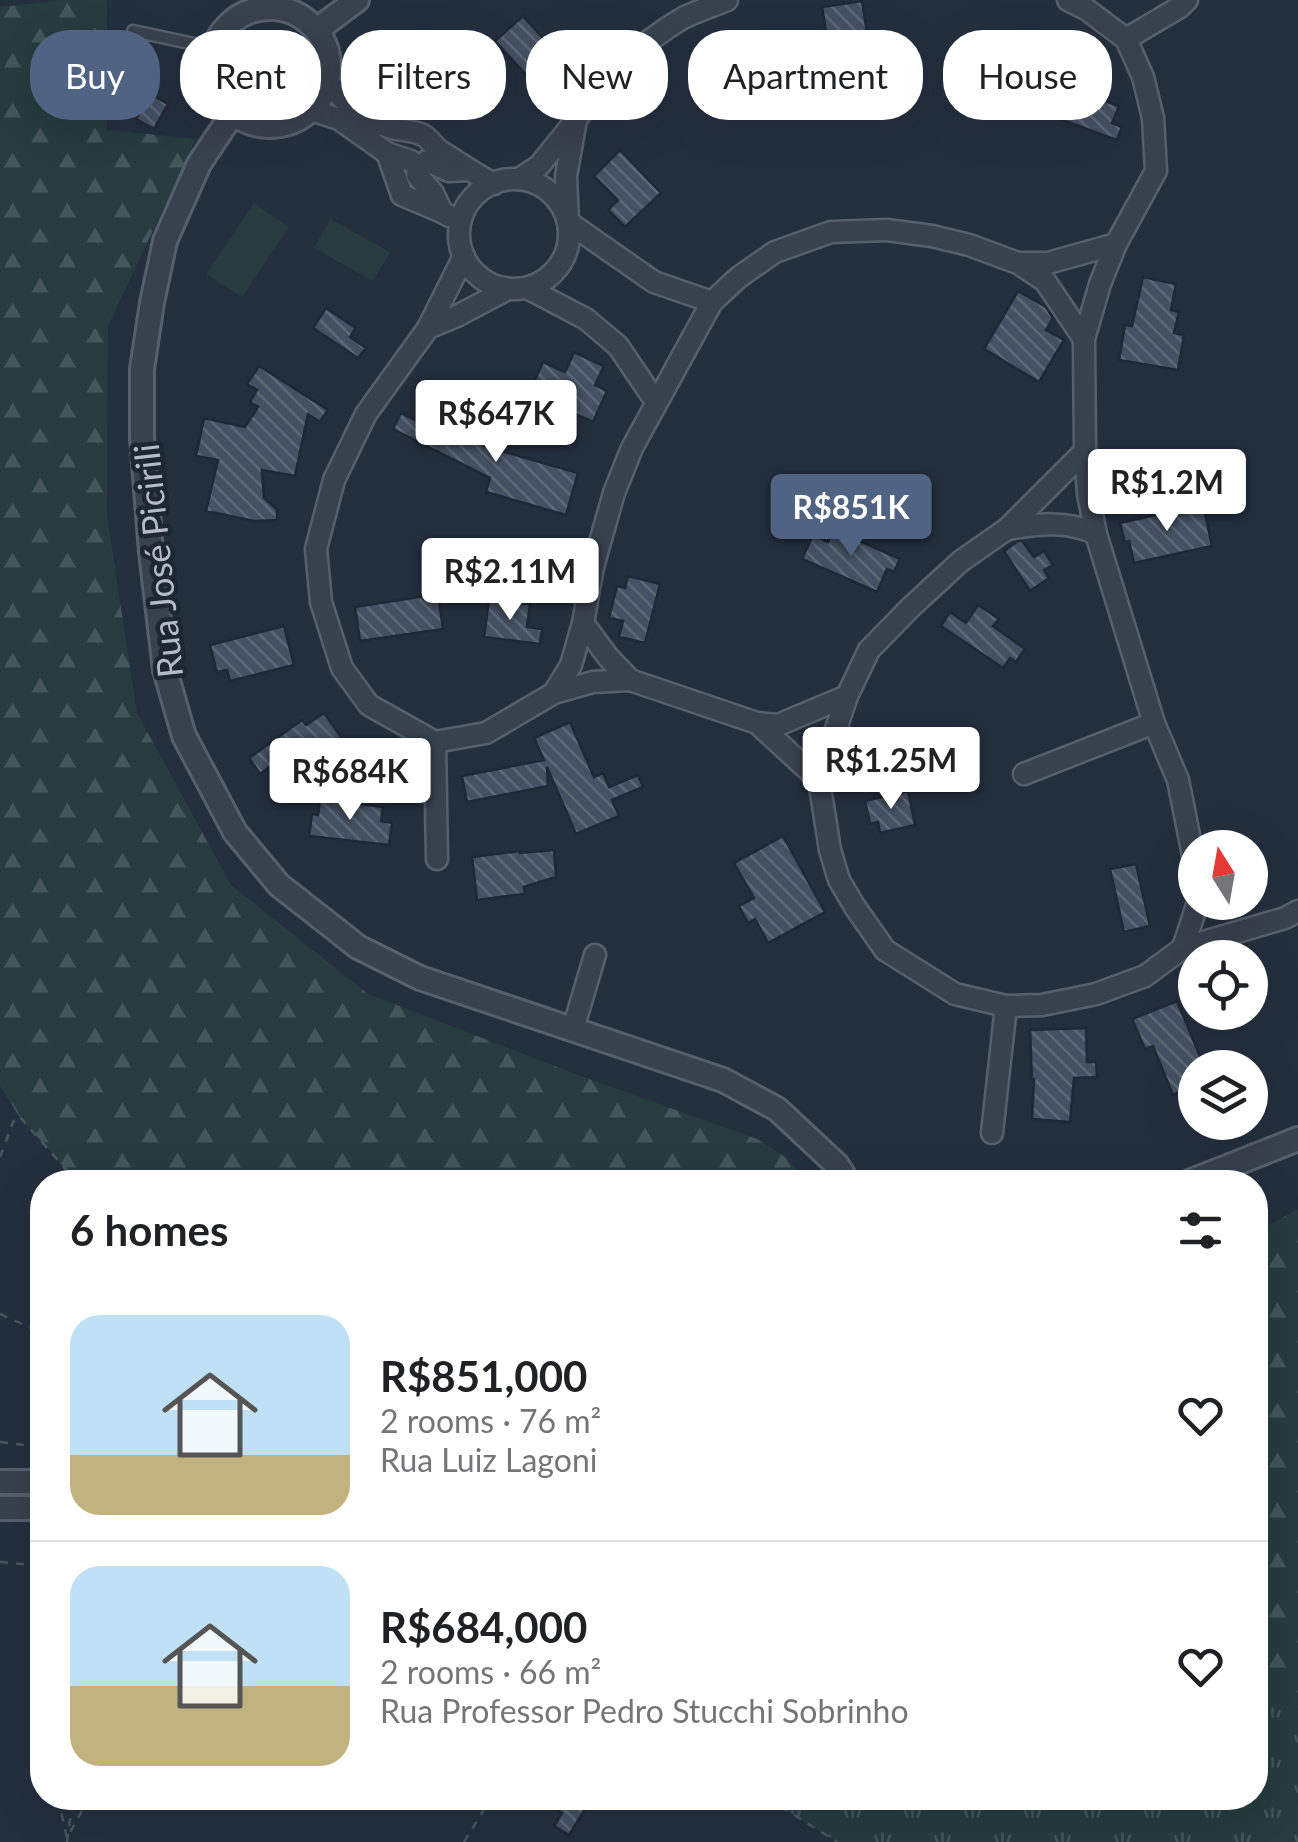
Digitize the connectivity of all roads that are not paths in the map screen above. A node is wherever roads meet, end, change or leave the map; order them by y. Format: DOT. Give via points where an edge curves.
graph roads {
  1 [pos="357,0"];
  2 [pos="727,0"];
  3 [pos="1068,0"];
  4 [pos="1187,0"];
  5 [pos="222,30"];
  6 [pos="318,30"];
  7 [pos="667,30"];
  8 [pos="321,37"];
  9 [pos="1126,38"];
  10 [pos="329,83"];
  11 [pos="321,95"];
  12 [pos="321,113"];
  13 [pos="228,120"];
  14 [pos="244,120"];
  15 [pos="296,120"];
  16 [pos="576,120"];
  17 [pos="393,129"];
  18 [pos="386,153"];
  19 [pos="419,161"];
  20 [pos="468,170"];
  21 [pos="519,179"];
  22 [pos="494,184"];
  23 [pos="442,212"];
  24 [pos="568,222"];
  25 [pos="460,224"];
  26 [pos="1116,244"];
  27 [pos="464,256"];
  28 [pos="1018,262"];
  29 [pos="518,288"];
  30 [pos="712,302"];
  31 [pos="428,328"];
  32 [pos="1084,339"];
  33 [pos="656,402"];
  34 [pos="1085,451"];
  35 [pos="1007,529"];
  36 [pos="1096,534"];
  37 [pos="584,624"];
  38 [pos="630,680"];
  39 [pos="554,693"];
  40 [pos="847,696"];
  41 [pos="757,722"];
  42 [pos="1154,723"];
  43 [pos="435,742"];
  44 [pos="1024,774"];
  45 [pos="819,780"];
  46 [pos="1190,830"];
  47 [pos="437,858"];
  48 [pos="1298,912"];
  49 [pos="1210,940"];
  50 [pos="1178,952"];
  51 [pos="595,955"];
  52 [pos="1006,1006"];
  53 [pos="573,1030"];
  54 [pos="992,1134"];
  55 [pos="1298,1140"];
  56 [pos="841,1170"];
  57 [pos="1218,1170"];
  58 [pos="1248,1170"];
  59 [pos="0,1482"];
  60 [pos="30,1482"];
  61 [pos="0,1508"];
  62 [pos="30,1508"];
  1 -- 6 [label="street"];
  2 -- 7 [label="street"];
  3 -- 9 [label="street"];
  4 -- 9 [label="street"];
  5 -- 6 [label="street" via="249,12 270,8 292,12"];
  8 -- 10 [label="street"];
  9 -- 26 [label="street" via="1153,118 1156,170"];
  10 -- 11 [label="street"];
  10 -- 17 [label="street" via="354,112"];
  12 -- 18 [label="street"];
  13 -- 53 [label="street, Rua José Picirili" via="164,241 142,369 151,552 165,670 184,736 235,832 279,885 358,947 420,978"];
  14 -- 15 [label="street" via="260,126"];
  16 -- 21 [label="street" via="540,166"];
  16 -- 24 [label="street" via="566,176"];
  17 -- 19 [label="street"];
  17 -- 20 [label="street" via="428,137"];
  18 -- 19 [label="street"];
  18 -- 23 [label="street" via="402,196"];
  19 -- 20 [label="street"];
  19 -- 23 [label="street"];
  20 -- 22 [label="street"];
  21 -- 22 [label="street"];
  21 -- 24 [label="street" via="551,192"];
  22 -- 25 [label="street" via="470,201"];
  23 -- 25 [label="street"];
  24 -- 29 [label="street" via="566,255 556,270"];
  24 -- 30 [label="street" via="654,282"];
  25 -- 27 [label="street"];
  26 -- 28 [label="street" via="1048,263"];
  26 -- 32 [label="street"];
  27 -- 29 [label="street" via="490,283"];
  27 -- 31 [label="street"];
  28 -- 30 [label="street" via="932,236 832,232 775,252"];
  28 -- 32 [label="street" via="1045,281"];
  29 -- 31 [label="street"];
  29 -- 33 [label="street" via="586,319 618,346"];
  30 -- 33 [label="street"];
  31 -- 43 [label="street" via="366,414 334,480 316,549 321,602 342,668 369,706"];
  32 -- 34 [label="street"];
  33 -- 37 [label="street" via="614,493"];
  34 -- 35 [label="street"];
  34 -- 36 [label="street"];
  35 -- 36 [label="street" via="1044,524"];
  35 -- 40 [label="street" via="961,561 869,650"];
  36 -- 42 [label="street"];
  37 -- 38 [label="street"];
  37 -- 39 [label="street"];
  38 -- 39 [label="street"];
  38 -- 41 [label="street"];
  39 -- 43 [label="street" via="486,733"];
  40 -- 41 [label="street" via="778,725"];
  40 -- 45 [label="street"];
  41 -- 45 [label="street"];
  42 -- 44 [label="street"];
  42 -- 46 [label="street"];
  43 -- 47 [label="street"];
  45 -- 52 [label="street" via="839,880 885,950 955,994"];
  48 -- 49 [label="street"];
  50 -- 52 [label="street" via="1144,976 1096,994"];
  51 -- 53 [label="street"];
  52 -- 54 [label="street"];
  53 -- 56 [label="street, Rua José Picirili" via="723,1080 777,1110"];
  55 -- 57 [label="street"];
  55 -- 58 [label="street"];
  59 -- 60 [label="street"];
  61 -- 62 [label="street"];
}
